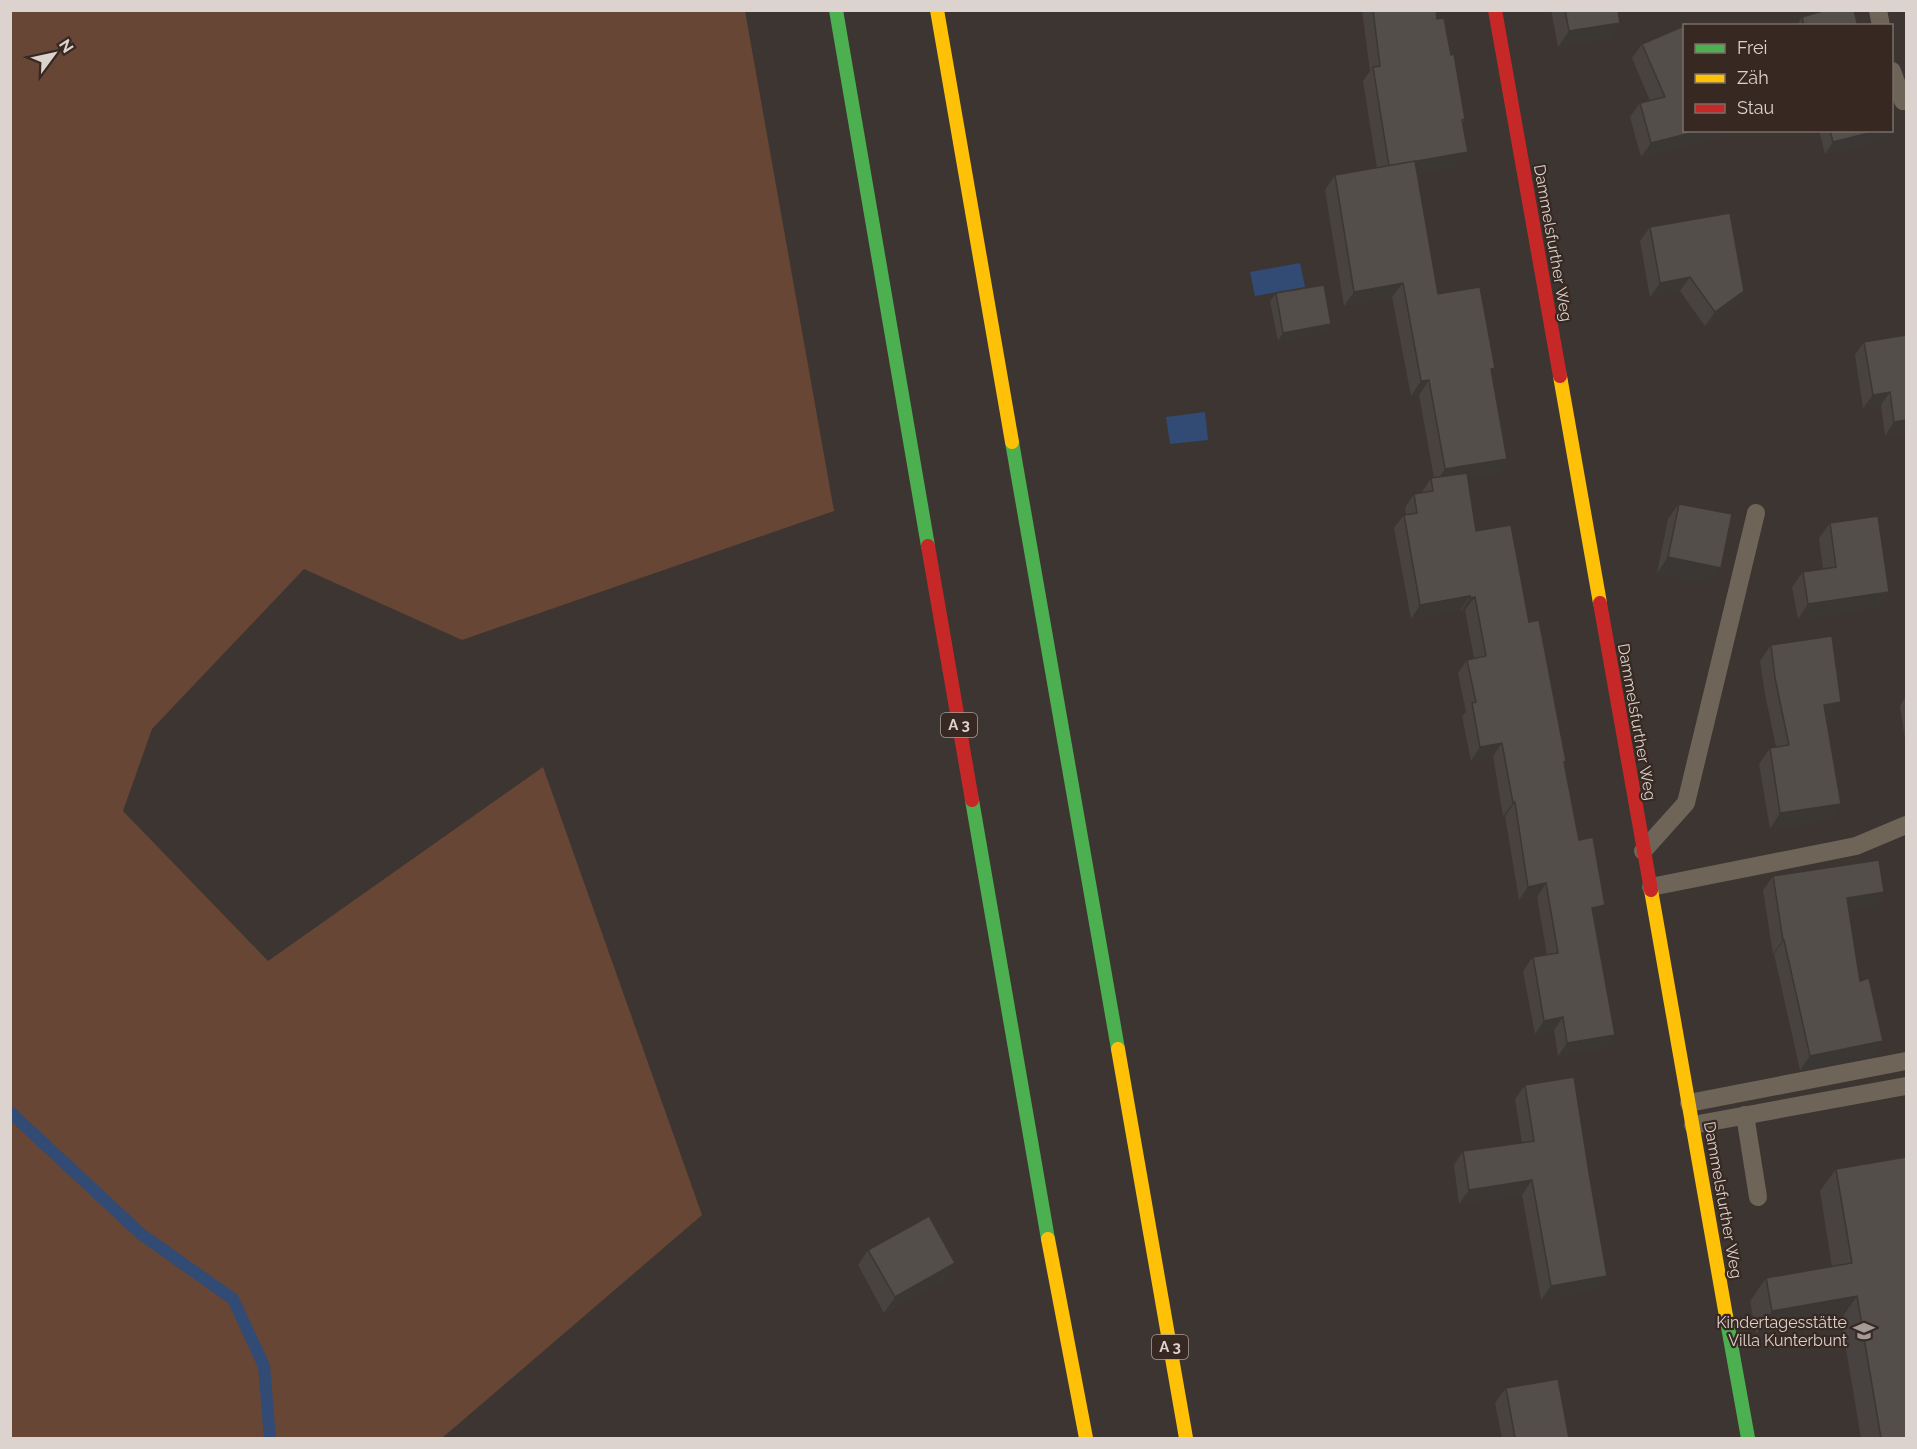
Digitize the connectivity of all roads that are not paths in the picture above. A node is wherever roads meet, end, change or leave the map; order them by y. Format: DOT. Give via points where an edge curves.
graph roads {
  1 [pos="836,10"];
  2 [pos="937,10"];
  3 [pos="1496,10"];
  4 [pos="1893,74"];
  5 [pos="1903,101"];
  6 [pos="1756,513"];
  7 [pos="1906,825"];
  8 [pos="1643,851"];
  9 [pos="1651,887"];
  10 [pos="1906,1061"];
  11 [pos="1906,1086"];
  12 [pos="1689,1103"];
  13 [pos="1744,1115"];
  14 [pos="1693,1125"];
  15 [pos="1758,1197"];
  16 [pos="1086,1438"];
  17 [pos="1186,1438"];
  18 [pos="1748,1438"];
  1 -- 16 [label="main road, A 3" via="1051,1258"];
  2 -- 17 [label="main road, A 3"];
  3 -- 8 [label="main road, Dammelsfurther Weg"];
  4 -- 5 [label="lane"];
  6 -- 8 [label="lane" via="1686,803"];
  7 -- 9 [label="lane" via="1856,846"];
  8 -- 9 [label="main road, Dammelsfurther Weg"];
  9 -- 12 [label="main road, Dammelsfurther Weg"];
  10 -- 12 [label="lane"];
  11 -- 13 [label="lane"];
  12 -- 14 [label="main road, Dammelsfurther Weg"];
  13 -- 14 [label="lane"];
  13 -- 15 [label="lane"];
  14 -- 18 [label="main road, Dammelsfurther Weg"];
}
